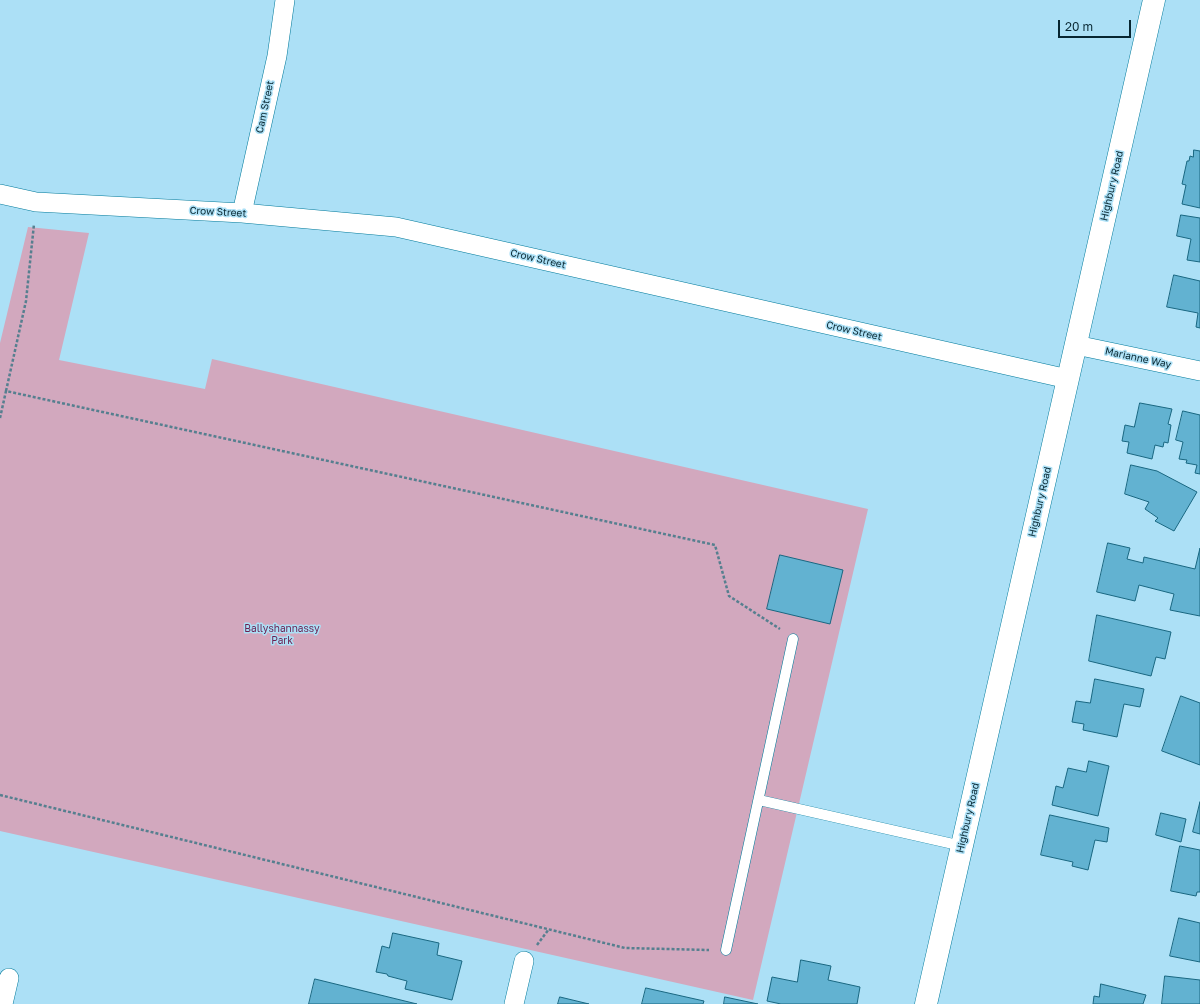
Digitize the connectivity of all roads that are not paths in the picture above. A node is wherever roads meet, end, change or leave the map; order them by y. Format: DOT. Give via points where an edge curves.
graph roads {
  1 [pos="285,0"];
  2 [pos="1154,0"];
  3 [pos="0,194"];
  4 [pos="242,214"];
  5 [pos="1076,344"];
  6 [pos="1200,371"];
  7 [pos="1068,379"];
  8 [pos="794,639"];
  9 [pos="759,800"];
  10 [pos="962,846"];
  11 [pos="726,950"];
  12 [pos="524,961"];
  13 [pos="9,978"];
  14 [pos="3,1004"];
  15 [pos="514,1004"];
  16 [pos="926,1004"];
  1 -- 4 [label="street, Cam Street" via="277,56"];
  2 -- 5 [label="main road, Highbury Road"];
  3 -- 4 [label="street, Crow Street" via="36,202"];
  4 -- 7 [label="street, Crow Street" via="396,227"];
  5 -- 6 [label="street, Marianne Way"];
  5 -- 7 [label="main road, Highbury Road"];
  7 -- 10 [label="main road, Highbury Road"];
  8 -- 9 [label="lane"];
  9 -- 10 [label="lane"];
  9 -- 11 [label="lane"];
  10 -- 16 [label="main road, Highbury Road"];
  12 -- 15 [label="street"];
  13 -- 14 [label="street"];
}
